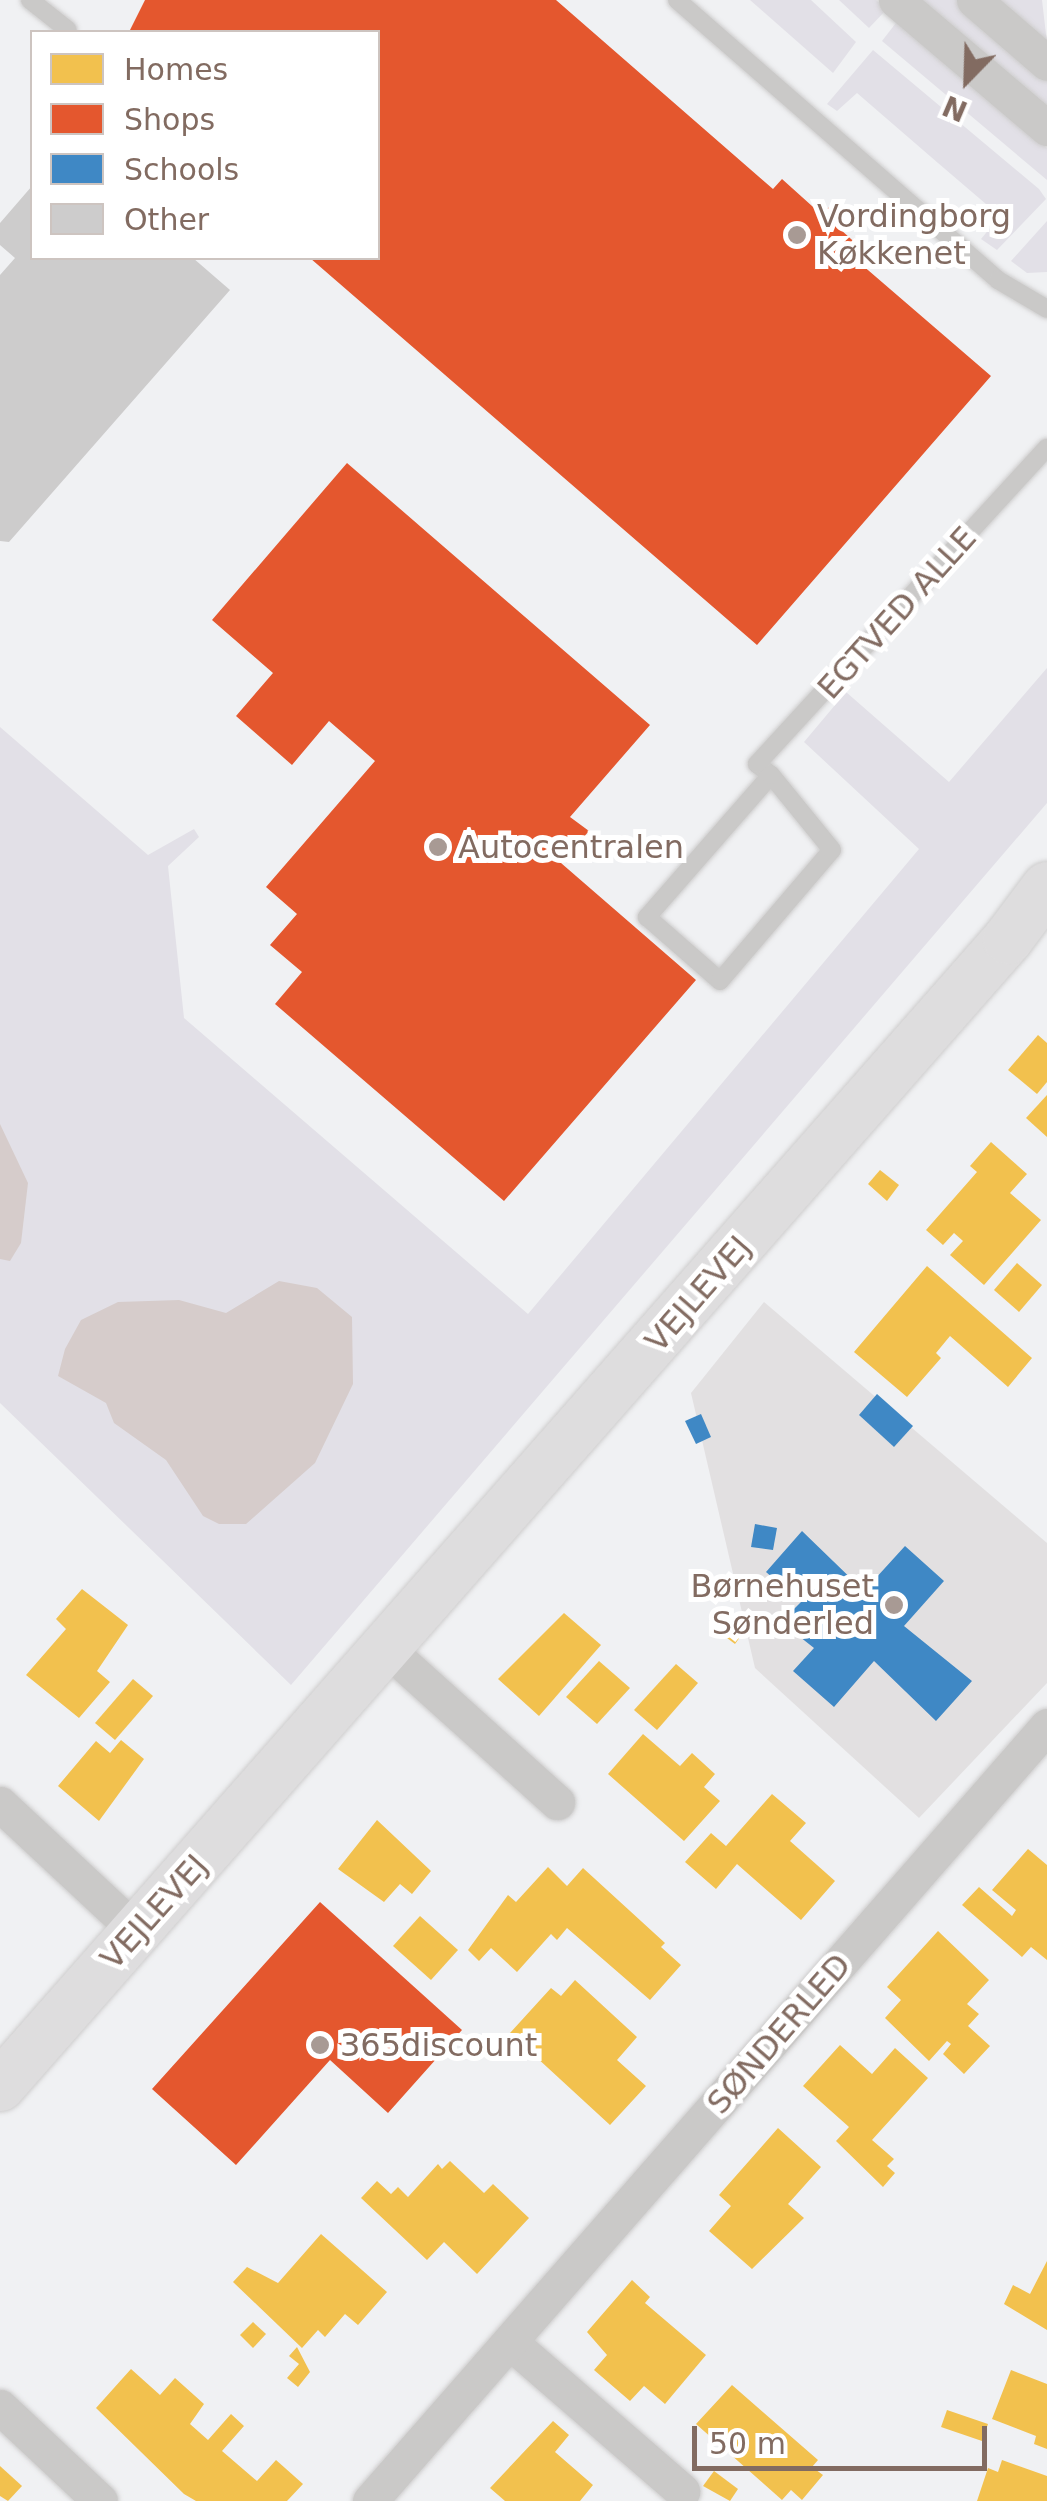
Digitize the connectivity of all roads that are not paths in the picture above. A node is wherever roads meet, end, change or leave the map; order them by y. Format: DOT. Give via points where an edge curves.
graph roads {
  1 [pos="30,0"];
  2 [pos="677,0"];
  3 [pos="896,0"];
  4 [pos="974,0"];
  5 [pos="68,30"];
  6 [pos="1047,63"];
  7 [pos="1047,128"];
  8 [pos="1047,309"];
  9 [pos="1047,448"];
  10 [pos="770,775"];
  11 [pos="1047,887"];
  12 [pos="1047,904"];
  13 [pos="1008,939"];
  14 [pos="387,1649"];
  15 [pos="1047,1726"];
  16 [pos="557,1802"];
  17 [pos="0,1804"];
  18 [pos="136,1931"];
  19 [pos="0,2086"];
  20 [pos="510,2342"];
  21 [pos="0,2407"];
  22 [pos="682,2491"];
  23 [pos="100,2501"];
  24 [pos="370,2501"];
  1 -- 5 [label="lane"];
  2 -- 8 [label="lane" via="998,280"];
  3 -- 7 [label="street"];
  4 -- 6 [label="street"];
  9 -- 10 [label="lane, EGTVED ALLE" via="757,764"];
  10 -- 10 [label="lane, EGTVED ALLE" via="646,916 720,981 832,850"];
  11 -- 13 [label="street, VEJLEVEJ"];
  12 -- 13 [label="street, VEJLEVEJ"];
  13 -- 14 [label="street, VEJLEVEJ"];
  14 -- 16 [label="street"];
  14 -- 18 [label="street, VEJLEVEJ"];
  15 -- 20 [label="street, SØNDERLED"];
  17 -- 18 [label="street"];
  18 -- 19 [label="street, VEJLEVEJ"];
  20 -- 22 [label="street"];
  20 -- 24 [label="street, SØNDERLED"];
  21 -- 23 [label="street"];
}
